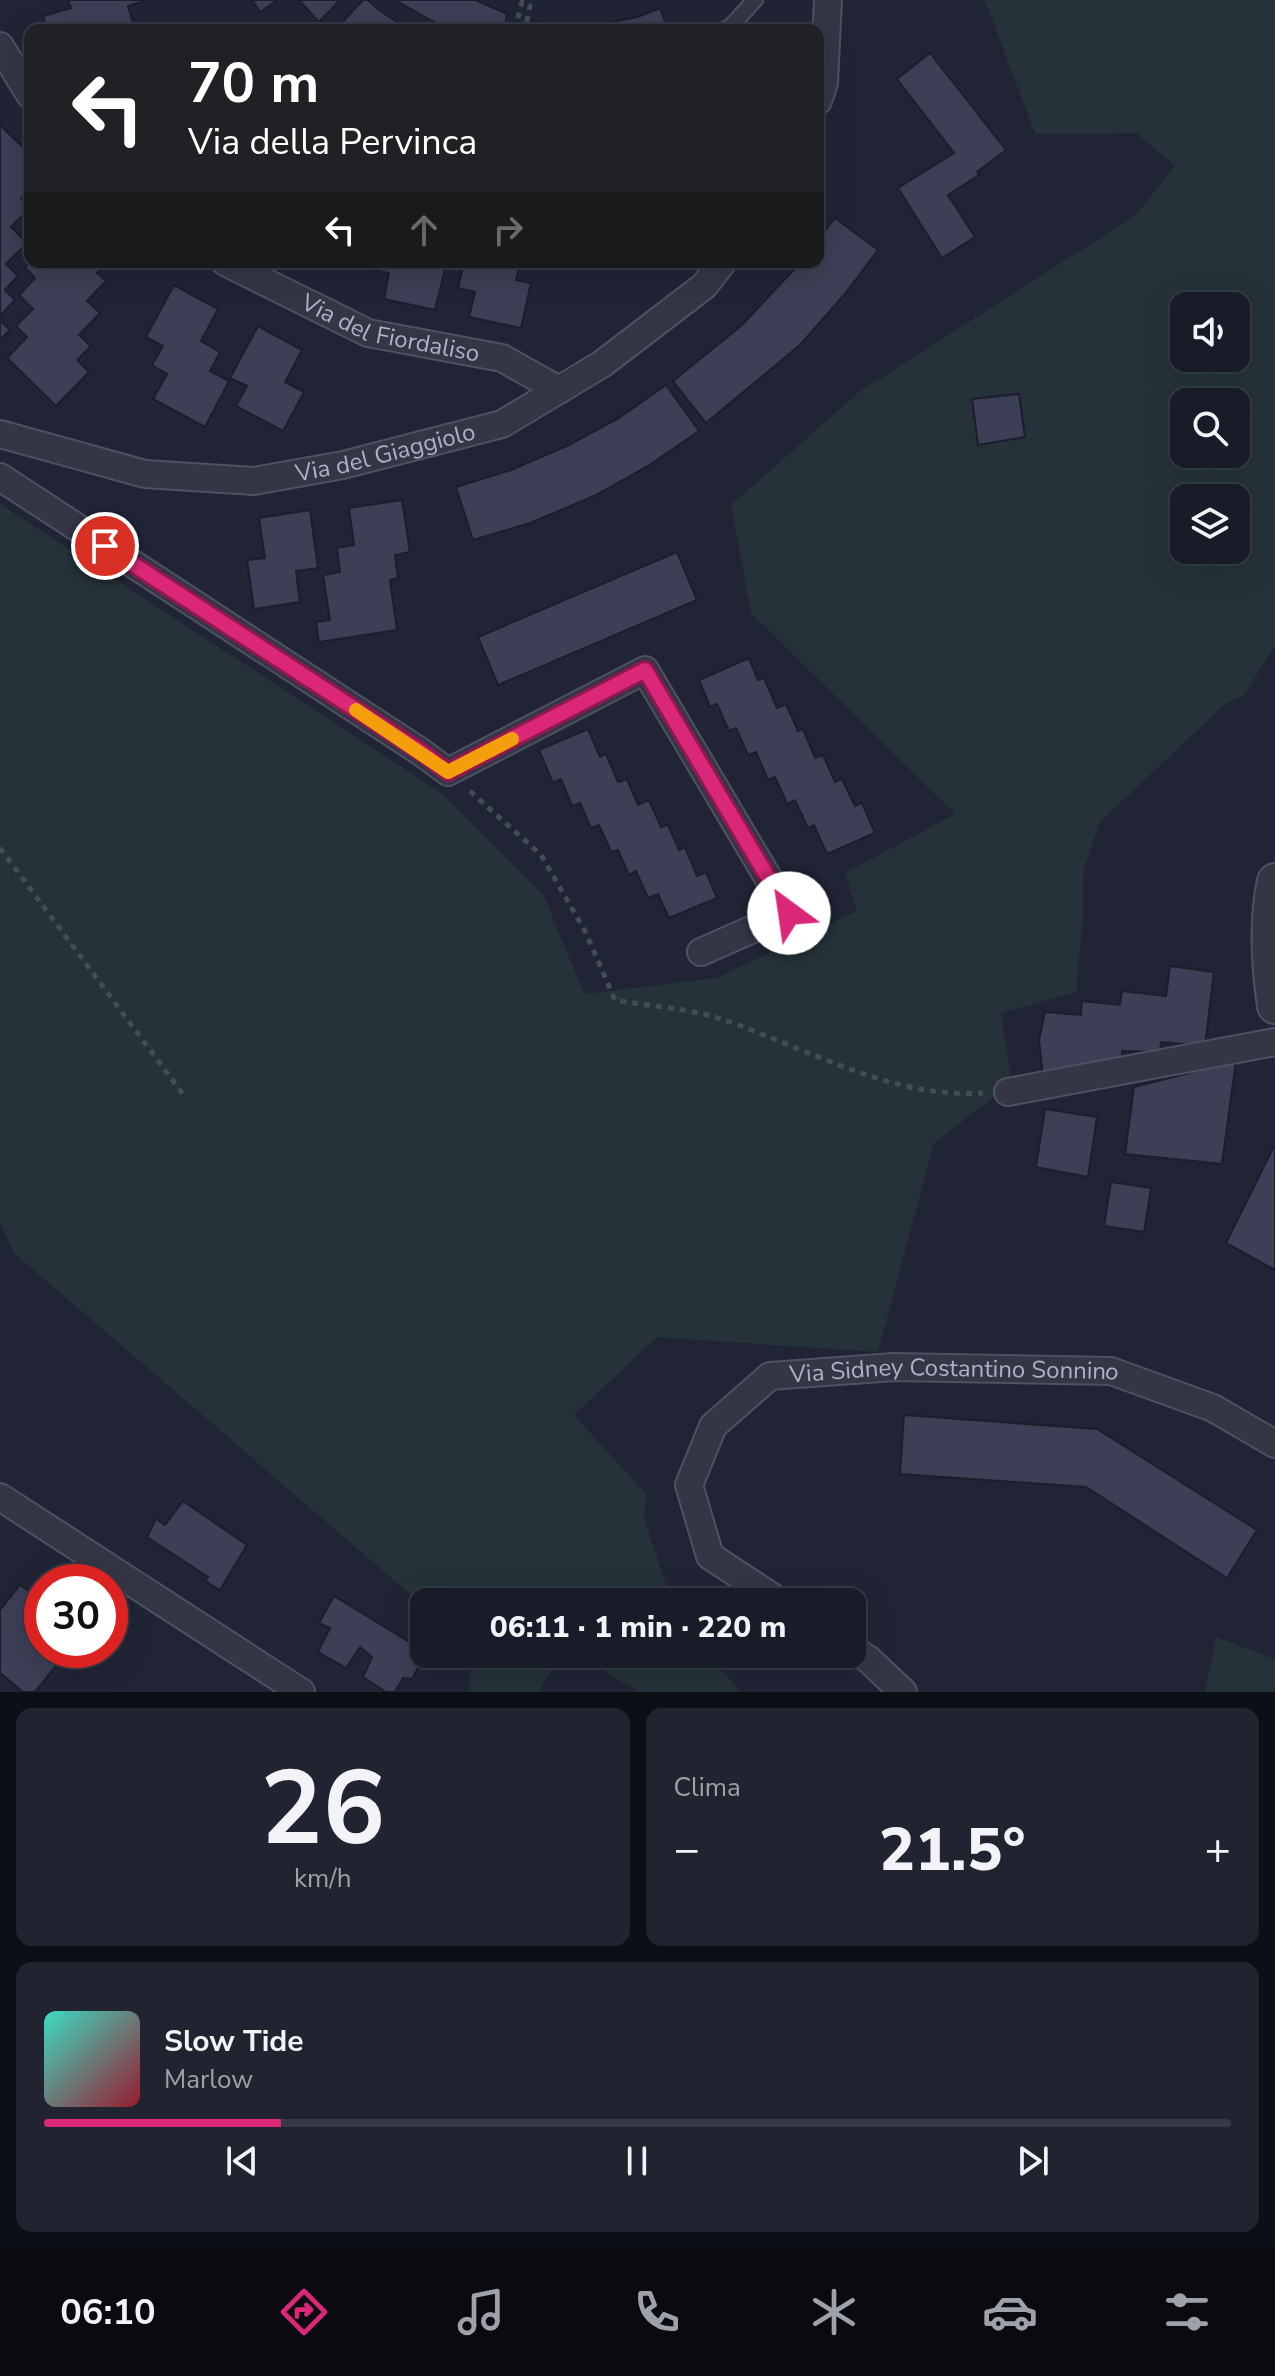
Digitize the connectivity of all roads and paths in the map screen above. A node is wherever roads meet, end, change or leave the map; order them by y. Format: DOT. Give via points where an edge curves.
graph roads {
  1 [pos="755,0"];
  2 [pos="828,0"];
  3 [pos="516,24"];
  4 [pos="526,24"];
  5 [pos="733,24"];
  6 [pos="0,46"];
  7 [pos="824,83"];
  8 [pos="24,85"];
  9 [pos="237,268"];
  10 [pos="718,268"];
  11 [pos="559,390"];
  12 [pos="0,434"];
  13 [pos="0,477"];
  14 [pos="0,848"];
  15 [pos="1275,881"];
  16 [pos="701,952"];
  17 [pos="1274,998"];
  18 [pos="1275,1042"];
  19 [pos="1008,1092"];
  20 [pos="185,1097"];
  21 [pos="1275,1444"];
  22 [pos="0,1497"];
  23 [pos="759,1588"];
  24 [pos="866,1658"];
  25 [pos="301,1692"];
  26 [pos="903,1692"];
  1 -- 5 [label="lane"];
  2 -- 7 [label="street"];
  3 -- 4 [label="path" via="522,2 530,6"];
  6 -- 8 [label="street"];
  9 -- 11 [label="street, Via del Fiordaliso" via="368,333 502,358"];
  10 -- 11 [label="street, Via del Giaggiolo" via="704,286"];
  11 -- 12 [label="street, Via del Giaggiolo" via="502,424 343,465 254,481 145,474"];
  13 -- 16 [label="street" via="448,772 645,670 789,913"];
  14 -- 20 [label="path"];
  15 -- 17 [label="street" via="1269,938"];
  18 -- 19 [label="street"];
  21 -- 23 [label="street, Via Sidney Costantino Sonnino" via="1213,1408 1111,1371 894,1367 770,1376 713,1426 689,1485 710,1556"];
  22 -- 25 [label="street"];
  24 -- 26 [label="street"];
}
